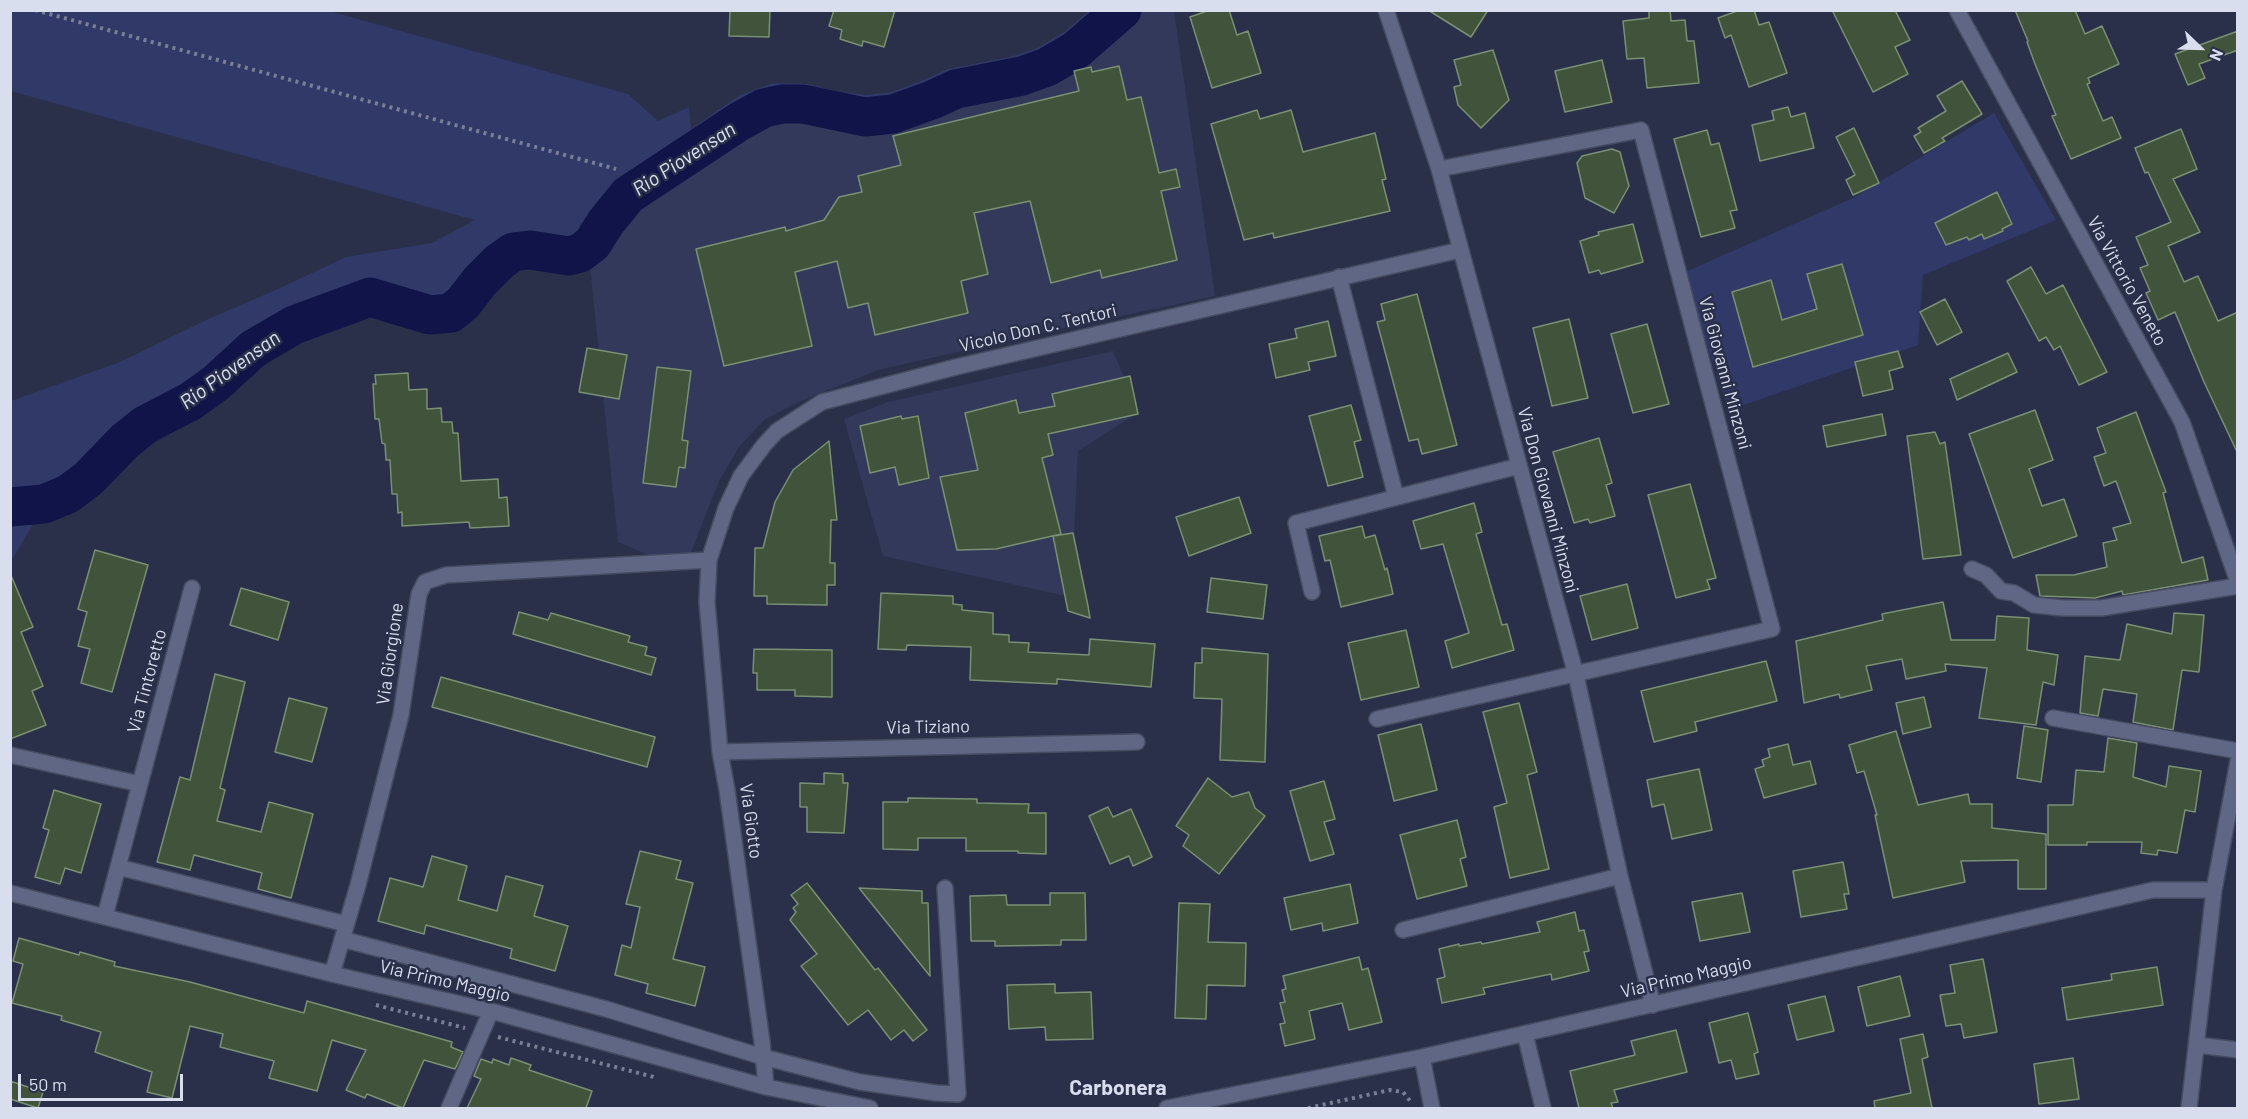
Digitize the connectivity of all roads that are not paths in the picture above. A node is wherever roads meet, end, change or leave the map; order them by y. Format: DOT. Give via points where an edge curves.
graph roads {
  1 [pos="1386,10"];
  2 [pos="1957,10"];
  3 [pos="1439,169"];
  4 [pos="1460,250"];
  5 [pos="1339,277"];
  6 [pos="1519,466"];
  7 [pos="1396,497"];
  8 [pos="709,560"];
  9 [pos="1972,569"];
  10 [pos="2238,582"];
  11 [pos="2238,586"];
  12 [pos="192,588"];
  13 [pos="1312,592"];
  14 [pos="1576,675"];
  15 [pos="2053,718"];
  16 [pos="1377,719"];
  17 [pos="1137,742"];
  18 [pos="720,752"];
  19 [pos="2238,752"];
  20 [pos="10,755"];
  21 [pos="2238,761"];
  22 [pos="140,784"];
  23 [pos="118,867"];
  24 [pos="1620,876"];
  25 [pos="945,888"];
  26 [pos="2214,890"];
  27 [pos="10,893"];
  28 [pos="105,916"];
  29 [pos="1403,930"];
  30 [pos="344,931"];
  31 [pos="332,974"];
  32 [pos="1653,1005"];
  33 [pos="491,1011"];
  34 [pos="1525,1034"];
  35 [pos="2197,1045"];
  36 [pos="2238,1050"];
  37 [pos="764,1057"];
  38 [pos="1422,1057"];
  39 [pos="766,1087"];
  40 [pos="449,1108"];
  41 [pos="869,1108"];
  42 [pos="1167,1108"];
  43 [pos="1432,1108"];
  44 [pos="1543,1108"];
  45 [pos="2189,1108"];
  1 -- 3 [label="street, Via Don Giovanni Minzoni"];
  2 -- 10 [label="street, Via Vittorio Veneto" via="2182,422"];
  3 -- 4 [label="street, Via Don Giovanni Minzoni"];
  3 -- 14 [label="street, Via Giovanni Minzoni" via="1641,130 1772,630"];
  4 -- 5 [label="street, Vicolo Don C. Tentori"];
  4 -- 6 [label="street, Via Don Giovanni Minzoni"];
  5 -- 7 [label="street"];
  5 -- 8 [label="street, Vicolo Don C. Tentori" via="822,402 777,431 741,476"];
  6 -- 7 [label="street"];
  6 -- 14 [label="street, Via Don Giovanni Minzoni"];
  7 -- 13 [label="street" via="1296,523"];
  8 -- 18 [label="street, Via Giotto" via="707,603"];
  8 -- 30 [label="street, Via Giorgione" via="446,575 425,582 419,594 401,715"];
  9 -- 11 [label="street" via="1986,575 2001,591 2014,593 2034,605 2063,608 2101,608"];
  12 -- 22 [label="street, Via Tintoretto"];
  14 -- 16 [label="street"];
  14 -- 24 [label="street, Via Don Giovanni Minzoni"];
  15 -- 19 [label="street"];
  17 -- 18 [label="street, Via Tiziano"];
  18 -- 37 [label="street, Via Giotto"];
  20 -- 22 [label="street"];
  21 -- 26 [label="street"];
  22 -- 23 [label="street, Via Tintoretto"];
  23 -- 28 [label="street, Via Tintoretto"];
  23 -- 30 [label="street"];
  24 -- 29 [label="street"];
  24 -- 32 [label="street, Via Don Giovanni Minzoni"];
  25 -- 37 [label="street" via="958,1094 860,1083"];
  26 -- 32 [label="street, Via Primo Maggio" via="2153,890"];
  26 -- 35 [label="street"];
  27 -- 28 [label="street, Via Primo Maggio"];
  28 -- 31 [label="street, Via Primo Maggio"];
  30 -- 31 [label="street, Via Giorgione"];
  30 -- 37 [label="street"];
  31 -- 33 [label="street, Via Primo Maggio"];
  32 -- 34 [label="street, Via Primo Maggio"];
  33 -- 39 [label="street, Via Primo Maggio"];
  33 -- 40 [label="street"];
  34 -- 38 [label="street, Via Primo Maggio"];
  34 -- 44 [label="street"];
  35 -- 36 [label="street"];
  35 -- 45 [label="street"];
  37 -- 39 [label="street, Via Giotto"];
  38 -- 42 [label="street, Via Primo Maggio"];
  38 -- 43 [label="street"];
  39 -- 41 [label="street, Via Primo Maggio"];
}
